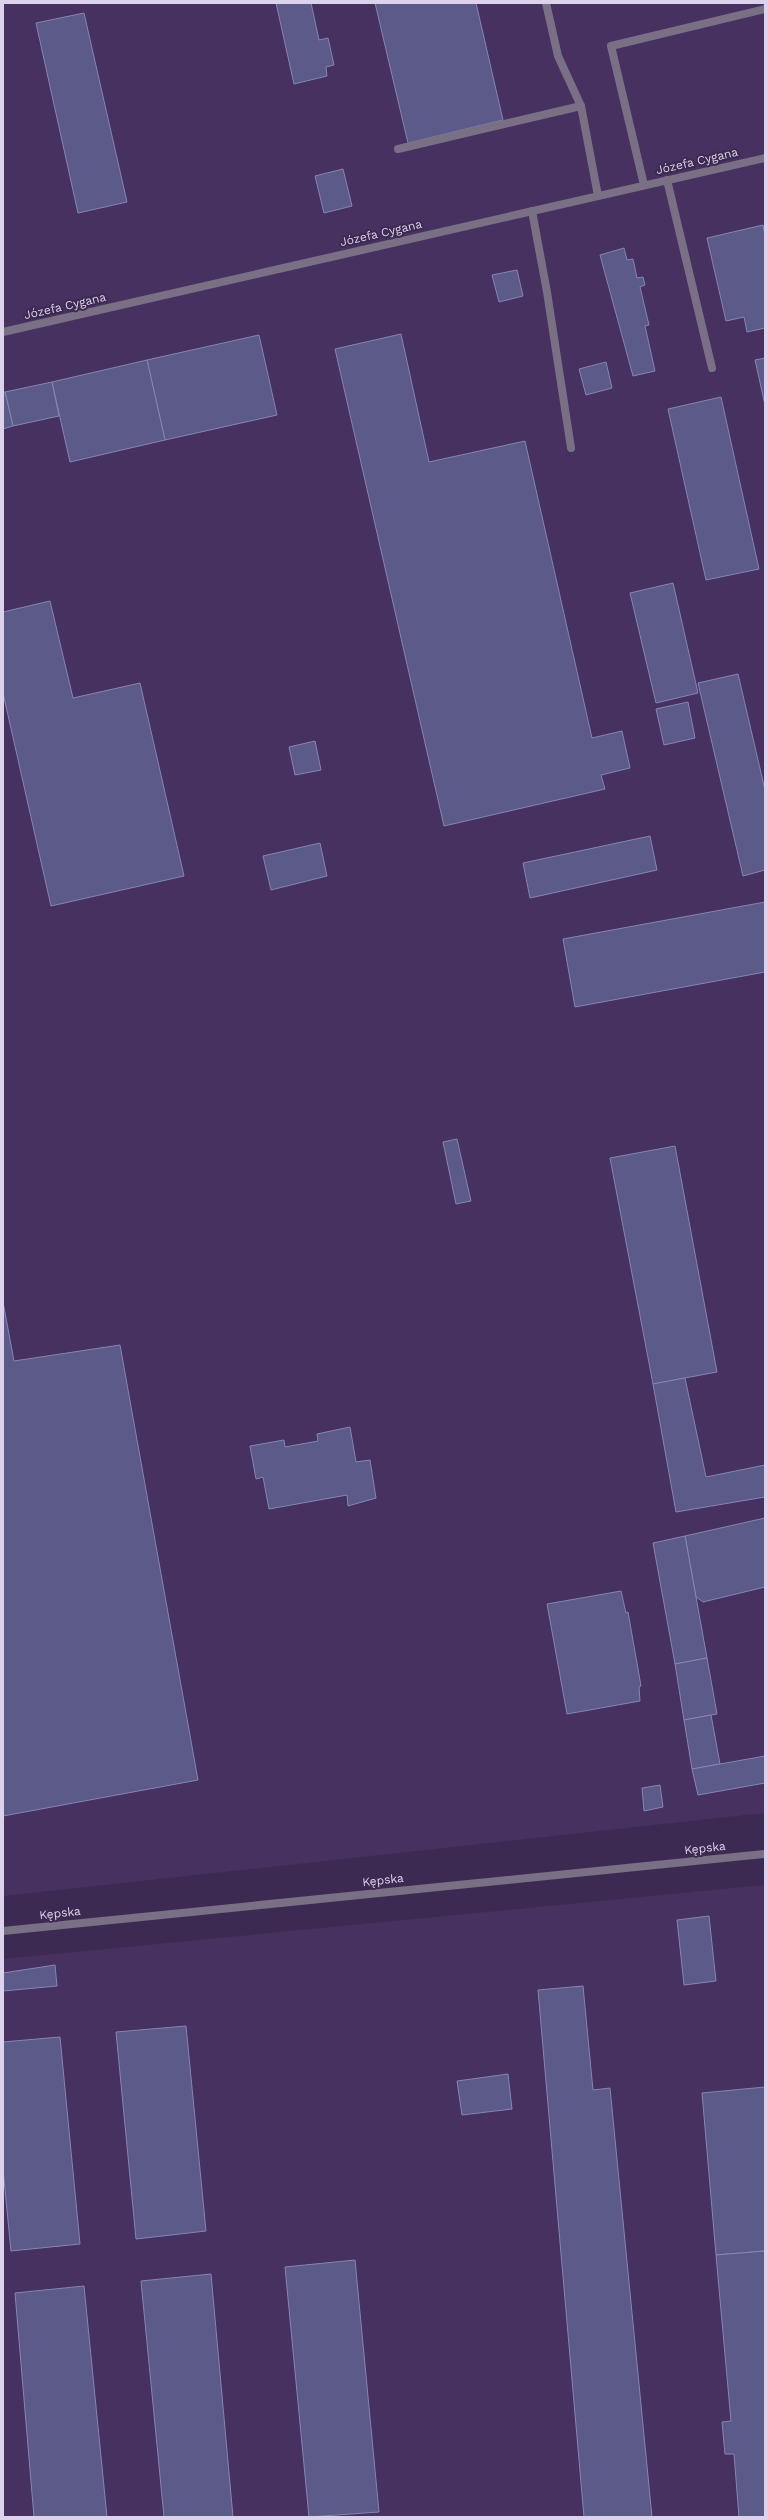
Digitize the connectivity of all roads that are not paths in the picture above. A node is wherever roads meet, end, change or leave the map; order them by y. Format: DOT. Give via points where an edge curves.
graph roads {
  1 [pos="546,3"];
  2 [pos="765,9"];
  3 [pos="581,106"];
  4 [pos="398,149"];
  5 [pos="765,158"];
  6 [pos="666,180"];
  7 [pos="644,185"];
  8 [pos="598,196"];
  9 [pos="532,211"];
  10 [pos="3,332"];
  11 [pos="712,368"];
  12 [pos="571,448"];
  13 [pos="765,1854"];
  14 [pos="3,1931"];
  1 -- 3 [label="street" via="558,56"];
  2 -- 7 [label="street" via="611,46"];
  3 -- 4 [label="street"];
  3 -- 8 [label="street"];
  5 -- 6 [label="street, Józefa Cygana"];
  6 -- 7 [label="street, Józefa Cygana"];
  6 -- 11 [label="street"];
  7 -- 8 [label="street, Józefa Cygana"];
  8 -- 9 [label="street, Józefa Cygana"];
  9 -- 10 [label="street, Józefa Cygana"];
  9 -- 12 [label="street"];
  13 -- 14 [label="street, Kępska"];
}
